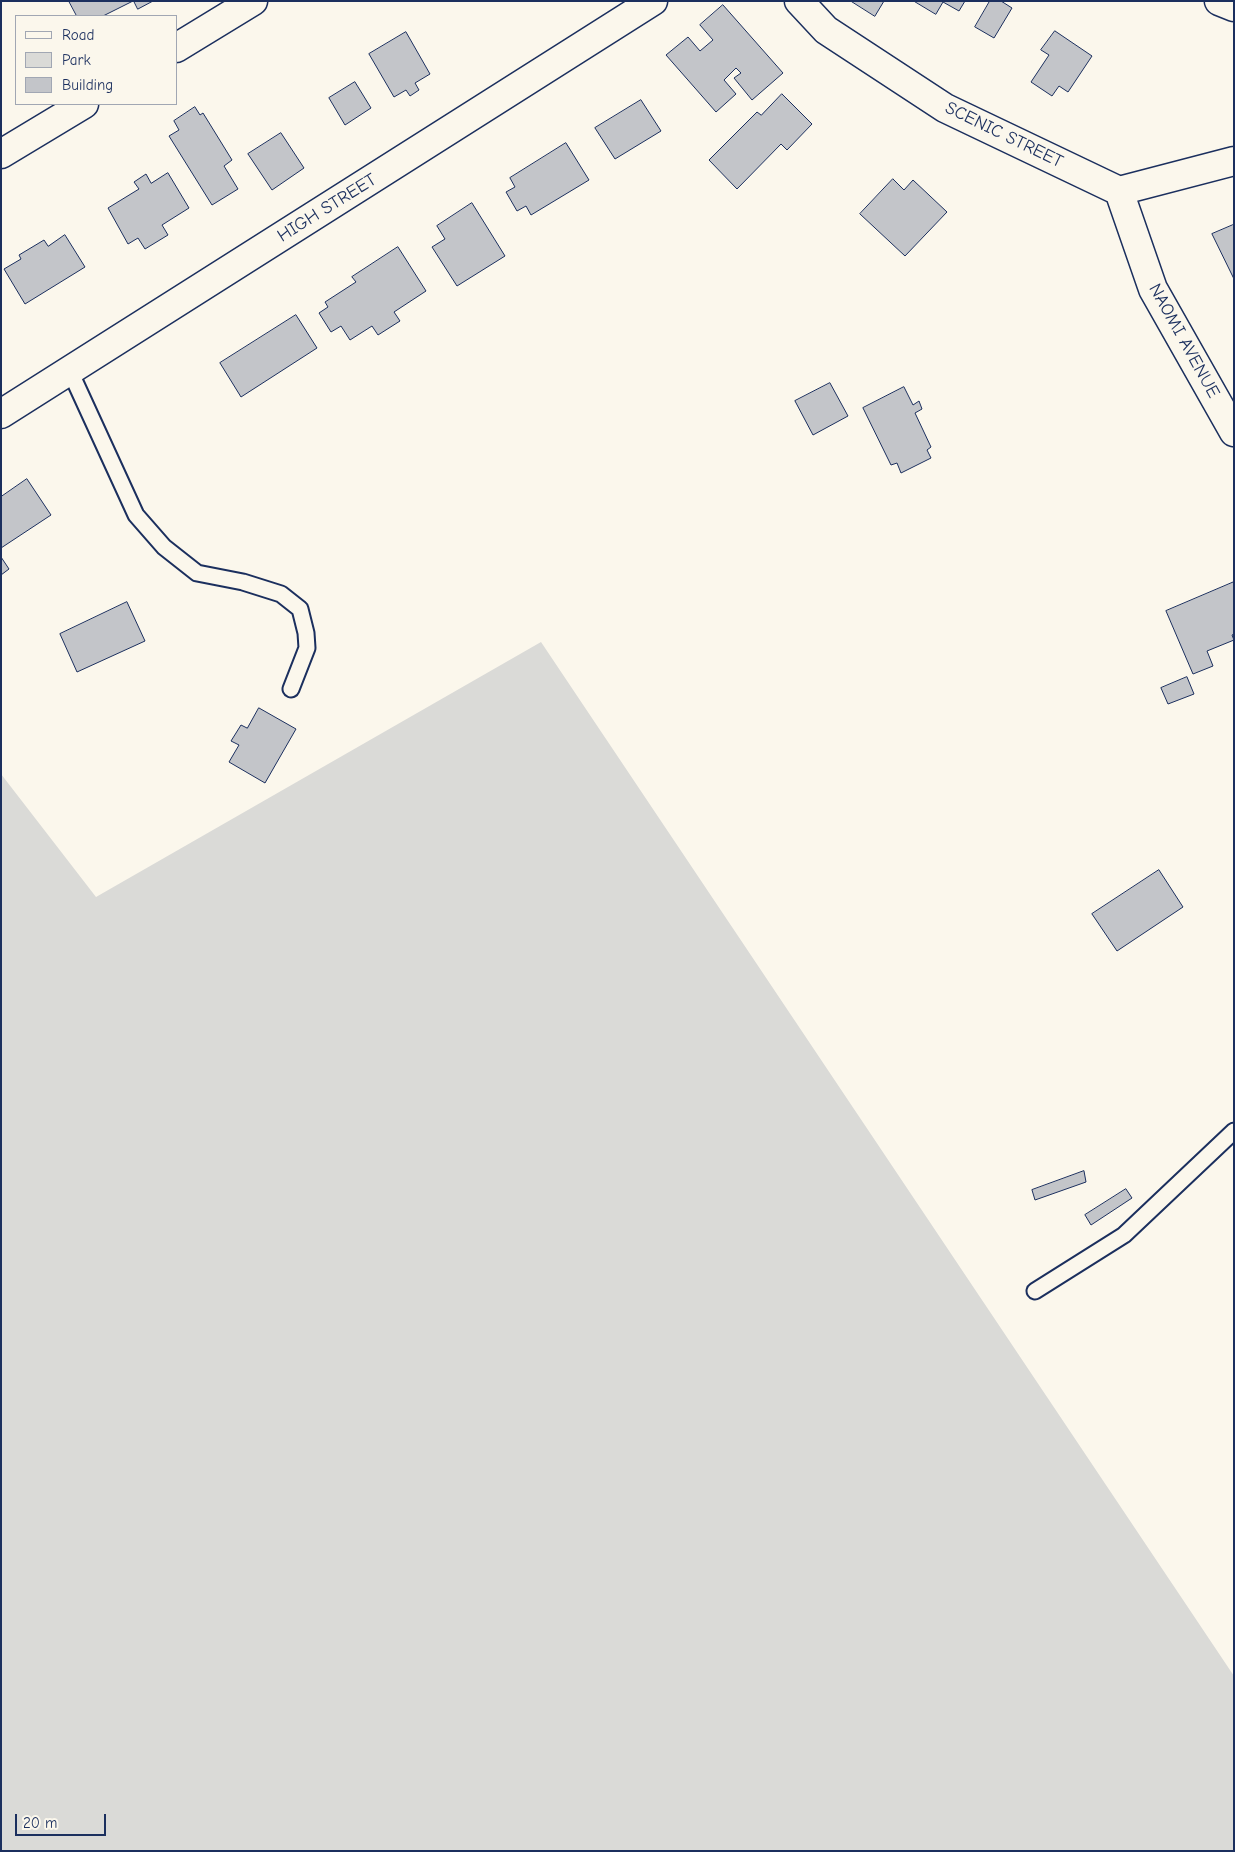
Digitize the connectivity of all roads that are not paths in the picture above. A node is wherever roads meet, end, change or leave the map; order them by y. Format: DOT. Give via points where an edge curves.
graph roads {
  1 [pos="253,1"];
  2 [pos="653,1"];
  3 [pos="799,1"];
  4 [pos="1219,1"];
  5 [pos="1234,7"];
  6 [pos="178,47"];
  7 [pos="82,105"];
  8 [pos="1,154"];
  9 [pos="1234,161"];
  10 [pos="1120,191"];
  11 [pos="70,371"];
  12 [pos="1,414"];
  13 [pos="1234,432"];
  14 [pos="291,690"];
  15 [pos="1234,1131"];
  16 [pos="1035,1291"];
  1 -- 6 [label="street"];
  2 -- 11 [label="street, HIGH STREET"];
  3 -- 10 [label="street, SCENIC STREET" via="826,30 945,108"];
  4 -- 5 [label="street"];
  7 -- 8 [label="street"];
  9 -- 10 [label="street"];
  10 -- 13 [label="street, NAOMI AVENUE" via="1152,289"];
  11 -- 12 [label="street, HIGH STREET"];
  11 -- 14 [label="lane" via="136,515 164,548 197,573 281,594 300,608 307,648"];
  15 -- 16 [label="lane" via="1124,1236"];
}
